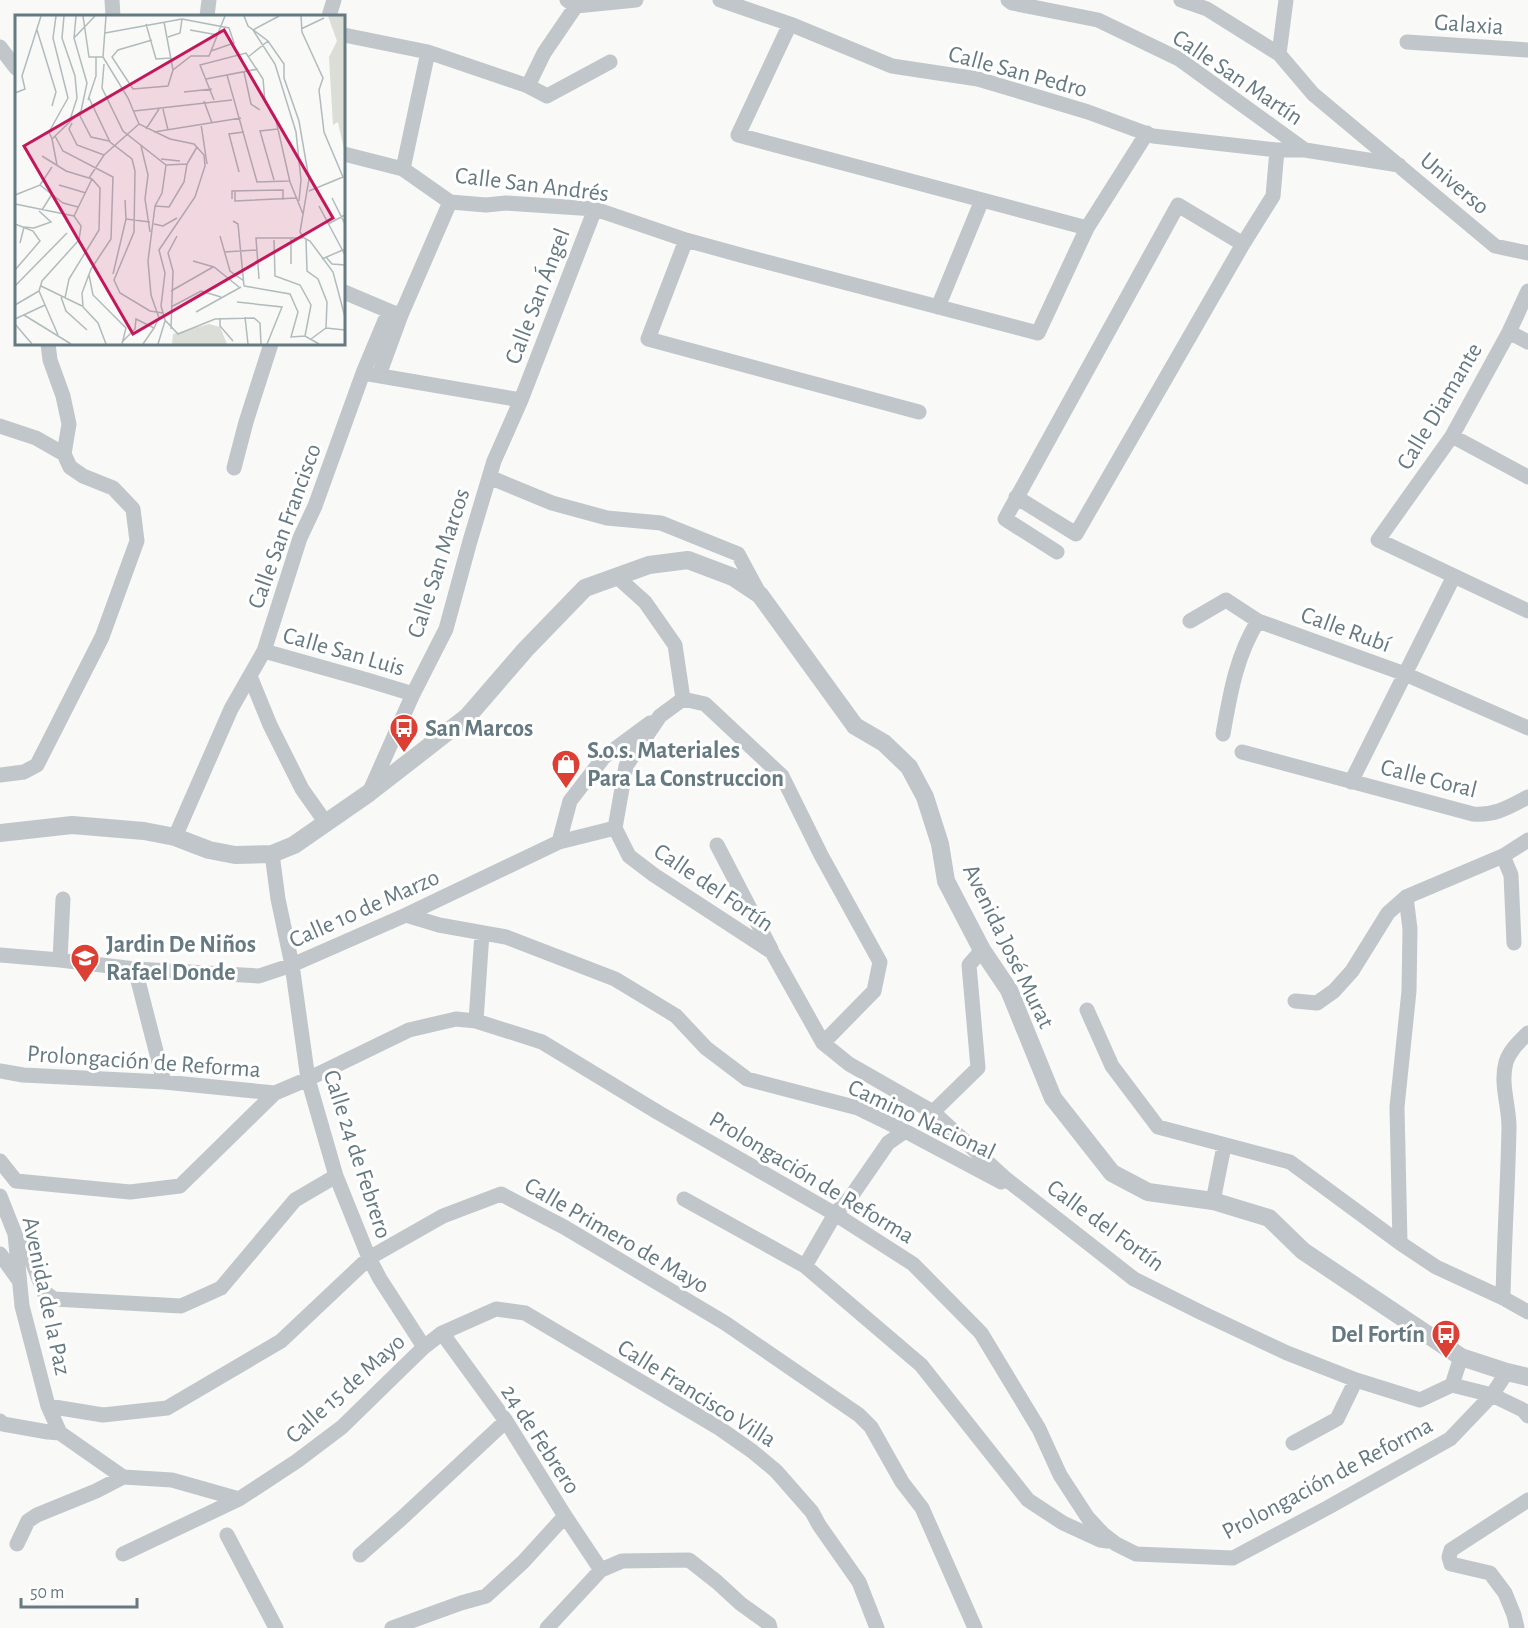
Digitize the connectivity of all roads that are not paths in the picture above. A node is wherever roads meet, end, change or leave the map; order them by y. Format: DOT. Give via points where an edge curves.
graph roads {
  1 [pos="112,0"];
  2 [pos="209,0"];
  3 [pos="334,0"];
  4 [pos="636,0"];
  5 [pos="720,0"];
  6 [pos="1008,0"];
  7 [pos="1181,0"];
  8 [pos="1286,0"];
  9 [pos="571,3"];
  10 [pos="113,15"];
  11 [pos="207,15"];
  12 [pos="329,15"];
  13 [pos="790,24"];
  14 [pos="345,35"];
  15 [pos="1407,42"];
  16 [pos="1528,50"];
  17 [pos="428,52"];
  18 [pos="2,53"];
  19 [pos="1279,54"];
  20 [pos="610,62"];
  21 [pos="15,67"];
  22 [pos="528,86"];
  23 [pos="1147,133"];
  24 [pos="1277,150"];
  25 [pos="1305,150"];
  26 [pos="345,154"];
  27 [pos="1399,165"];
  28 [pos="403,169"];
  29 [pos="982,200"];
  30 [pos="450,202"];
  31 [pos="595,209"];
  32 [pos="1087,228"];
  33 [pos="686,240"];
  34 [pos="1243,244"];
  35 [pos="1528,253"];
  36 [pos="1528,291"];
  37 [pos="345,292"];
  38 [pos="938,307"];
  39 [pos="395,313"];
  40 [pos="1509,332"];
  41 [pos="1528,342"];
  42 [pos="48,345"];
  43 [pos="271,345"];
  44 [pos="363,373"];
  45 [pos="379,375"];
  46 [pos="521,400"];
  47 [pos="919,411"];
  48 [pos="0,426"];
  49 [pos="1452,436"];
  50 [pos="64,454"];
  51 [pos="234,468"];
  52 [pos="489,477"];
  53 [pos="1528,477"];
  54 [pos="1016,497"];
  55 [pos="1057,552"];
  56 [pos="616,576"];
  57 [pos="1454,576"];
  58 [pos="760,595"];
  59 [pos="1528,611"];
  60 [pos="1190,621"];
  61 [pos="1257,621"];
  62 [pos="264,651"];
  63 [pos="1405,674"];
  64 [pos="250,676"];
  65 [pos="413,694"];
  66 [pos="683,699"];
  67 [pos="660,716"];
  68 [pos="1528,728"];
  69 [pos="1223,734"];
  70 [pos="1242,752"];
  71 [pos="0,775"];
  72 [pos="1351,782"];
  73 [pos="369,793"];
  74 [pos="1528,797"];
  75 [pos="326,823"];
  76 [pos="615,828"];
  77 [pos="0,833"];
  78 [pos="175,837"];
  79 [pos="1528,840"];
  80 [pos="559,842"];
  81 [pos="717,845"];
  82 [pos="272,854"];
  83 [pos="1503,856"];
  84 [pos="1406,897"];
  85 [pos="63,899"];
  86 [pos="406,915"];
  87 [pos="482,933"];
  88 [pos="1514,943"];
  89 [pos="982,950"];
  90 [pos="772,952"];
  91 [pos="0,955"];
  92 [pos="60,960"];
  93 [pos="292,965"];
  94 [pos="135,969"];
  95 [pos="1295,1001"];
  96 [pos="1087,1011"];
  97 [pos="476,1021"];
  98 [pos="1528,1033"];
  99 [pos="823,1043"];
  100 [pos="0,1071"];
  101 [pos="308,1079"];
  102 [pos="164,1082"];
  103 [pos="275,1093"];
  104 [pos="933,1112"];
  105 [pos="905,1131"];
  106 [pos="1224,1146"];
  107 [pos="0,1161"];
  108 [pos="336,1176"];
  109 [pos="0,1196"];
  110 [pos="1030,1197"];
  111 [pos="684,1199"];
  112 [pos="1213,1201"];
  113 [pos="835,1214"];
  114 [pos="15,1234"];
  115 [pos="1400,1243"];
  116 [pos="0,1254"];
  117 [pos="369,1258"];
  118 [pos="805,1266"];
  119 [pos="20,1281"];
  120 [pos="1503,1298"];
  121 [pos="1528,1312"];
  122 [pos="525,1313"];
  123 [pos="442,1334"];
  124 [pos="424,1347"];
  125 [pos="1461,1357"];
  126 [pos="1507,1372"];
  127 [pos="1528,1377"];
  128 [pos="1356,1380"];
  129 [pos="1452,1385"];
  130 [pos="1492,1395"];
  131 [pos="48,1406"];
  132 [pos="1528,1416"];
  133 [pos="506,1421"];
  134 [pos="2,1422"];
  135 [pos="60,1433"];
  136 [pos="1293,1443"];
  137 [pos="123,1477"];
  138 [pos="239,1498"];
  139 [pos="1528,1500"];
  140 [pos="565,1516"];
  141 [pos="227,1535"];
  142 [pos="17,1544"];
  143 [pos="1116,1544"];
  144 [pos="123,1554"];
  145 [pos="360,1555"];
  146 [pos="606,1568"];
  147 [pos="276,1628"];
  148 [pos="392,1628"];
  149 [pos="547,1628"];
  150 [pos="770,1628"];
  151 [pos="877,1628"];
  152 [pos="975,1628"];
  153 [pos="1517,1628"];
  1 -- 10 [label="street"];
  2 -- 11 [label="street"];
  3 -- 12 [label="street"];
  4 -- 9 [label="street"];
  5 -- 13 [label="street, Calle San Pedro"];
  6 -- 25 [label="street, Calle San Martín" via="1098,20 1179,59"];
  7 -- 19 [label="street" via="1207,9"];
  8 -- 19 [label="street"];
  9 -- 22 [label="street"];
  13 -- 23 [label="street, Calle San Pedro" via="891,66 978,79"];
  13 -- 29 [label="street" via="738,135"];
  14 -- 17 [label="street"];
  15 -- 16 [label="street, Galaxia"];
  17 -- 22 [label="street"];
  17 -- 28 [label="street"];
  18 -- 21 [label="street"];
  19 -- 27 [label="street" via="1313,94"];
  20 -- 22 [label="street" via="547,96"];
  23 -- 24 [label="street, Calle San Pedro"];
  23 -- 32 [label="street"];
  24 -- 25 [label="street, Universo"];
  24 -- 34 [label="street" via="1273,196"];
  25 -- 27 [label="street, Universo"];
  26 -- 28 [label="street, Calle San Andrés"];
  27 -- 35 [label="street, Universo" via="1495,246"];
  28 -- 30 [label="street, Calle San Andrés"];
  29 -- 32 [label="street"];
  29 -- 38 [label="street"];
  30 -- 31 [label="street, Calle San Andrés"];
  30 -- 39 [label="street"];
  31 -- 33 [label="street, Calle San Andrés"];
  31 -- 46 [label="street, Calle San Ángel"];
  32 -- 38 [label="street, Calle San Andrés" via="1038,333"];
  33 -- 38 [label="street, Calle San Andrés"];
  33 -- 47 [label="street" via="648,339"];
  34 -- 54 [label="street" via="1076,534"];
  34 -- 54 [label="street" via="1178,205"];
  36 -- 40 [label="street, Calle Diamante"];
  37 -- 39 [label="street"];
  39 -- 44 [label="street, Calle San Francisco"];
  39 -- 45 [label="street"];
  40 -- 41 [label="street"];
  40 -- 49 [label="street, Calle Diamante"];
  42 -- 50 [label="street" via="69,424"];
  43 -- 51 [label="street"];
  44 -- 45 [label="street"];
  44 -- 62 [label="street, Calle San Francisco" via="300,538"];
  45 -- 46 [label="street"];
  46 -- 52 [label="street, Calle San Marcos"];
  48 -- 50 [label="street" via="36,438"];
  49 -- 53 [label="street"];
  49 -- 57 [label="street, Calle Diamante" via="1378,540"];
  50 -- 71 [label="street" via="70,467 113,488 133,509 137,541 102,637 37,765 24,772"];
  52 -- 58 [label="street, Calle San Marcos" via="552,503 607,518 661,523 738,554"];
  52 -- 65 [label="street, Calle San Marcos" via="446,629"];
  54 -- 55 [label="street" via="1005,519"];
  56 -- 58 [label="street, Avenida José Murat" via="648,565 688,560 733,577"];
  56 -- 66 [label="street" via="645,602 675,645"];
  56 -- 73 [label="street, Avenida José Murat" via="585,588 468,716"];
  57 -- 59 [label="street"];
  57 -- 63 [label="street"];
  58 -- 89 [label="street, Avenida José Murat" via="855,726 884,743 909,767 925,797 940,844 946,881"];
  60 -- 61 [label="street, Calle Rubí" via="1226,600"];
  61 -- 63 [label="street, Calle Rubí"];
  61 -- 69 [label="street" via="1234,676"];
  62 -- 64 [label="street, Calle San Francisco"];
  62 -- 65 [label="street, Calle San Luis"];
  63 -- 68 [label="street, Calle Rubí"];
  63 -- 72 [label="street"];
  64 -- 75 [label="street" via="302,789"];
  64 -- 78 [label="street, Calle San Francisco" via="231,709"];
  65 -- 73 [label="street, Calle San Marcos"];
  66 -- 67 [label="street"];
  66 -- 99 [label="street" via="705,704 782,776 880,962 874,991"];
  67 -- 76 [label="street" via="626,766"];
  67 -- 80 [label="street" via="604,757 570,801"];
  70 -- 72 [label="street, Calle Coral"];
  72 -- 74 [label="street, Calle Coral" via="1473,814 1500,811"];
  73 -- 75 [label="street, Avenida José Murat"];
  75 -- 82 [label="street, Avenida José Murat" via="294,845"];
  76 -- 80 [label="street, Calle 10 de Marzo"];
  76 -- 90 [label="street, Calle del Fortín" via="629,856"];
  77 -- 78 [label="street, Avenida José Murat" via="72,825"];
  78 -- 82 [label="street, Avenida José Murat" via="235,855"];
  79 -- 83 [label="street"];
  80 -- 86 [label="street, Calle 10 de Marzo"];
  81 -- 90 [label="street, Calle del Fortín"];
  82 -- 93 [label="street, Calle 24 de Febrero"];
  83 -- 84 [label="street"];
  83 -- 88 [label="street" via="1511,875"];
  84 -- 95 [label="street" via="1388,913 1352,971 1334,990 1317,1003"];
  84 -- 115 [label="street" via="1409,991 1398,1107"];
  85 -- 92 [label="street"];
  86 -- 87 [label="street, Camino Nacional"];
  86 -- 93 [label="street, Calle 10 de Marzo"];
  87 -- 97 [label="street"];
  87 -- 105 [label="street, Camino Nacional" via="506,937 615,979 676,1016 706,1048 747,1079 858,1108"];
  89 -- 104 [label="street" via="969,965 978,1068"];
  89 -- 112 [label="street, Avenida José Murat" via="1009,990 1053,1098 1112,1173 1148,1192"];
  90 -- 99 [label="street, Calle del Fortín"];
  91 -- 92 [label="street, Calle 10 de Marzo"];
  92 -- 94 [label="street, Calle 10 de Marzo"];
  93 -- 94 [label="street, Calle 10 de Marzo" via="259,976"];
  93 -- 101 [label="street, Calle 24 de Febrero"];
  94 -- 102 [label="street"];
  96 -- 106 [label="street" via="1112,1066 1158,1127"];
  97 -- 101 [label="street, Prolongación de Reforma" via="456,1019 409,1030"];
  97 -- 113 [label="street, Prolongación de Reforma" via="542,1042"];
  98 -- 120 [label="street" via="1515,1045 1503,1077 1509,1124"];
  99 -- 104 [label="street, Calle del Fortín" via="849,1064"];
  100 -- 102 [label="street, Prolongación de Reforma"];
  101 -- 103 [label="street, Prolongación de Reforma"];
  101 -- 108 [label="street, Calle 24 de Febrero"];
  102 -- 103 [label="street, Prolongación de Reforma"];
  103 -- 107 [label="street" via="180,1186 130,1192 16,1181"];
  104 -- 110 [label="street, Calle del Fortín"];
  105 -- 110 [label="street, Camino Nacional"];
  105 -- 113 [label="street" via="888,1143"];
  106 -- 112 [label="street"];
  106 -- 115 [label="street" via="1290,1162"];
  108 -- 114 [label="street" via="296,1200 221,1288 181,1306 54,1299 44,1292 26,1246"];
  108 -- 117 [label="street, Calle 24 de Febrero"];
  109 -- 114 [label="street, Avenida de la Paz"];
  110 -- 128 [label="street, Calle del Fortín" via="1134,1279 1287,1353"];
  111 -- 118 [label="street"];
  112 -- 125 [label="street, Avenida José Murat" via="1269,1218 1303,1251"];
  113 -- 118 [label="street"];
  113 -- 143 [label="street, Prolongación de Reforma" via="913,1263 981,1333 1039,1429 1060,1475 1088,1518"];
  114 -- 119 [label="street, Avenida de la Paz"];
  115 -- 120 [label="street" via="1436,1267"];
  116 -- 119 [label="street"];
  117 -- 124 [label="street, Calle 24 de Febrero"];
  117 -- 131 [label="street, Calle Primero de Mayo" via="281,1341 167,1408 103,1414"];
  117 -- 152 [label="street, Calle Primero de Mayo" via="443,1216 501,1194 725,1323 871,1427 902,1482 922,1508"];
  118 -- 143 [label="street" via="921,1365 1028,1500 1063,1523"];
  119 -- 131 [label="street, Avenida de la Paz" via="22,1306"];
  120 -- 121 [label="street"];
  122 -- 123 [label="street, Calle 15 de Mayo" via="496,1309"];
  122 -- 151 [label="street, Calle Francisco Villa" via="718,1428 776,1471 812,1512 860,1582"];
  123 -- 124 [label="street, Calle 15 de Mayo"];
  123 -- 133 [label="street, 24 de Febrero"];
  124 -- 138 [label="street, Calle 15 de Mayo" via="342,1427"];
  125 -- 126 [label="street, Avenida José Murat"];
  125 -- 129 [label="street"];
  126 -- 127 [label="street, Avenida José Murat"];
  126 -- 130 [label="street, Prolongación de Reforma"];
  128 -- 129 [label="street, Calle del Fortín" via="1420,1400"];
  128 -- 136 [label="street" via="1337,1419"];
  129 -- 130 [label="street"];
  130 -- 132 [label="street"];
  130 -- 143 [label="street, Prolongación de Reforma" via="1450,1439 1233,1558 1136,1554"];
  131 -- 135 [label="street"];
  133 -- 140 [label="street, 24 de Febrero"];
  133 -- 145 [label="street"];
  134 -- 135 [label="street"];
  135 -- 137 [label="street"];
  137 -- 138 [label="street" via="172,1480"];
  137 -- 142 [label="street" via="37,1515 28,1521"];
  138 -- 144 [label="street, Calle 15 de Mayo"];
  139 -- 153 [label="street" via="1450,1550 1449,1557 1451,1564 1490,1573 1505,1593"];
  140 -- 146 [label="street, 24 de Febrero"];
  140 -- 148 [label="street" via="486,1596"];
  141 -- 147 [label="street"];
  146 -- 149 [label="street"];
  146 -- 150 [label="street" via="622,1561 689,1560"];
}
